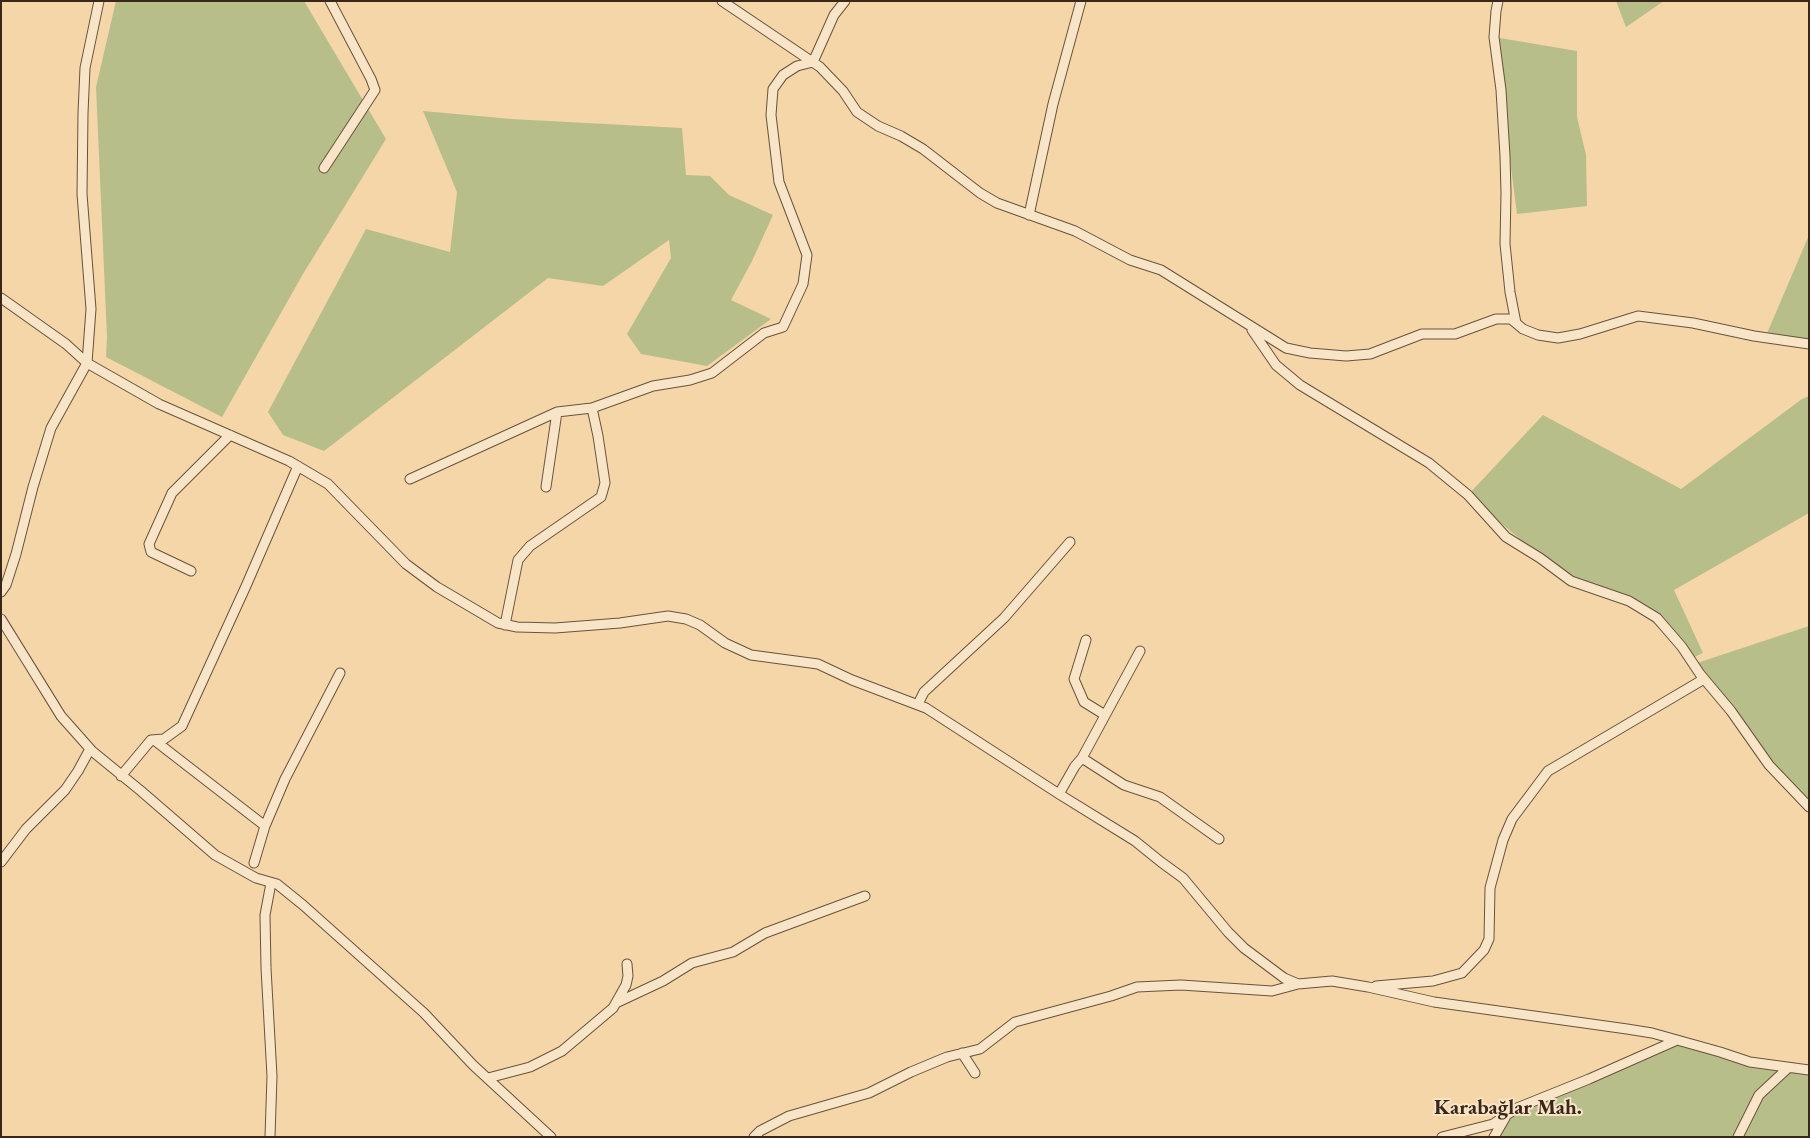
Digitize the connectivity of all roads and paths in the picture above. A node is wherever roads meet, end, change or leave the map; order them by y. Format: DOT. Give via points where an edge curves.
graph roads {
  1 [pos="99,1"];
  2 [pos="330,1"];
  3 [pos="722,1"];
  4 [pos="845,1"];
  5 [pos="1081,1"];
  6 [pos="1498,1"];
  7 [pos="736,5"];
  8 [pos="813,62"];
  9 [pos="324,168"];
  10 [pos="1028,215"];
  11 [pos="1,298"];
  12 [pos="1516,323"];
  13 [pos="1250,326"];
  14 [pos="1809,344"];
  15 [pos="87,363"];
  16 [pos="592,408"];
  17 [pos="557,412"];
  18 [pos="230,435"];
  19 [pos="298,466"];
  20 [pos="410,479"];
  21 [pos="546,487"];
  22 [pos="1070,542"];
  23 [pos="191,571"];
  24 [pos="1,592"];
  25 [pos="1,618"];
  26 [pos="505,625"];
  27 [pos="1086,640"];
  28 [pos="1140,652"];
  29 [pos="340,673"];
  30 [pos="1704,679"];
  31 [pos="918,704"];
  32 [pos="1105,715"];
  33 [pos="154,740"];
  34 [pos="90,749"];
  35 [pos="1082,758"];
  36 [pos="121,776"];
  37 [pos="1059,794"];
  38 [pos="1809,807"];
  39 [pos="265,826"];
  40 [pos="1219,839"];
  41 [pos="1,862"];
  42 [pos="254,862"];
  43 [pos="271,883"];
  44 [pos="865,896"];
  45 [pos="627,964"];
  46 [pos="1298,984"];
  47 [pos="1368,987"];
  48 [pos="616,1003"];
  49 [pos="1675,1041"];
  50 [pos="962,1053"];
  51 [pos="1788,1068"];
  52 [pos="1809,1070"];
  53 [pos="975,1073"];
  54 [pos="488,1078"];
  55 [pos="1506,1115"];
  56 [pos="270,1137"];
  57 [pos="551,1137"];
  58 [pos="754,1137"];
  59 [pos="1442,1137"];
  60 [pos="1494,1137"];
  61 [pos="1738,1137"];
  1 -- 15 [label="street" via="85,68 83,112 82,194 91,309"];
  2 -- 9 [label="street" via="375,90"];
  3 -- 7 [label="street"];
  4 -- 8 [label="street" via="834,15"];
  5 -- 10 [label="street" via="1052,104"];
  6 -- 12 [label="street" via="1494,37 1505,156 1505,244"];
  7 -- 8 [label="street"];
  8 -- 10 [label="street" via="843,91 857,112 922,149 980,194"];
  8 -- 16 [label="street" via="797,66 783,75 773,89 771,115 779,182 807,255 803,284 783,326 764,333 712,373 653,386"];
  10 -- 13 [label="street" via="1075,231 1130,260 1161,270"];
  11 -- 15 [label="street"];
  12 -- 13 [label="street" via="1511,319 1496,319 1455,334 1422,334 1370,354 1346,356 1286,348"];
  12 -- 14 [label="street" via="1538,335 1558,338 1638,316"];
  13 -- 30 [label="street" via="1276,365 1300,385 1429,463 1468,495 1506,536 1572,581 1628,600 1657,618"];
  15 -- 18 [label="street" via="159,404"];
  15 -- 24 [label="street" via="51,428 16,554"];
  16 -- 17 [label="street"];
  16 -- 26 [label="street" via="605,482 601,497 530,546 518,560"];
  17 -- 20 [label="street"];
  17 -- 21 [label="street"];
  18 -- 19 [label="street"];
  18 -- 23 [label="street" via="172,493 149,544 151,552"];
  19 -- 26 [label="street" via="328,484 421,576"];
  19 -- 33 [label="street" via="182,726 164,739"];
  22 -- 31 [label="street" via="1004,618 924,692"];
  25 -- 34 [label="street" via="61,716"];
  26 -- 31 [label="street" via="555,628 668,616 686,619 751,655 818,664"];
  27 -- 32 [label="street" via="1074,679 1084,702"];
  28 -- 32 [label="street"];
  29 -- 39 [label="street" via="285,779"];
  30 -- 38 [label="street" via="1769,765"];
  30 -- 47 [label="street" via="1548,771 1512,819 1503,840 1490,888 1489,939 1484,950 1462,972 1433,981"];
  31 -- 37 [label="street"];
  32 -- 35 [label="street"];
  33 -- 36 [label="street"];
  33 -- 39 [label="street"];
  34 -- 36 [label="street"];
  34 -- 41 [label="street" via="65,790 26,829"];
  35 -- 37 [label="street"];
  35 -- 40 [label="street" via="1124,785 1160,797"];
  36 -- 43 [label="street" via="215,855"];
  37 -- 46 [label="street" via="1135,841 1183,878 1244,948 1284,978"];
  39 -- 42 [label="street"];
  43 -- 54 [label="street" via="303,904 424,1013"];
  43 -- 56 [label="street" via="265,915 272,1076"];
  44 -- 48 [label="street" via="764,933 732,952 692,964"];
  45 -- 48 [label="street" via="626,985"];
  46 -- 47 [label="street" via="1332,981"];
  46 -- 50 [label="street" via="1272,991 1181,985 1137,987 1014,1022 980,1049"];
  47 -- 49 [label="street" via="1434,1002 1627,1029"];
  48 -- 54 [label="street" via="562,1051 530,1067"];
  49 -- 51 [label="street" via="1750,1062"];
  49 -- 55 [label="street"];
  50 -- 53 [label="street"];
  50 -- 58 [label="street" via="911,1072 869,1093 789,1116 760,1130"];
  51 -- 52 [label="street"];
  51 -- 61 [label="street" via="1759,1095"];
  54 -- 57 [label="street"];
  55 -- 59 [label="street" via="1493,1124"];
  55 -- 60 [label="street"];
}
